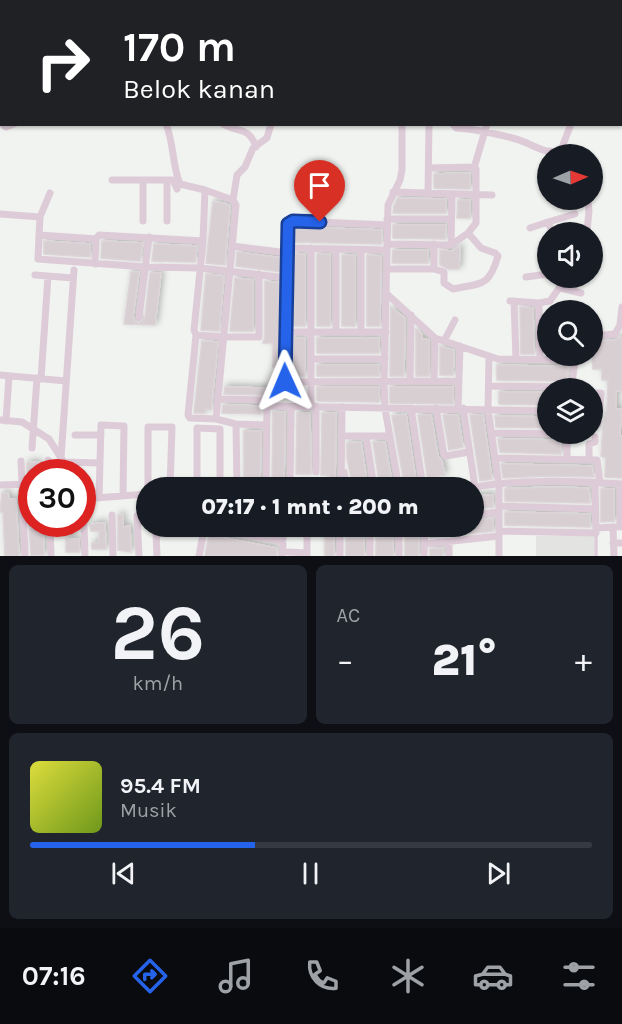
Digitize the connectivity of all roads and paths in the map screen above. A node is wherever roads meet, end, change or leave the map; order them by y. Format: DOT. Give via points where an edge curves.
graph roads {
  1 [pos="167,126"];
  2 [pos="224,126"];
  3 [pos="270,126"];
  4 [pos="402,126"];
  5 [pos="429,126"];
  6 [pos="454,126"];
  7 [pos="570,126"];
  8 [pos="486,128"];
  9 [pos="564,144"];
  10 [pos="256,147"];
  11 [pos="537,147"];
  12 [pos="429,168"];
  13 [pos="474,168"];
  14 [pos="112,180"];
  15 [pos="143,180"];
  16 [pos="167,180"];
  17 [pos="195,188"];
  18 [pos="167,189"];
  19 [pos="177,189"];
  20 [pos="206,190"];
  21 [pos="393,192"];
  22 [pos="50,193"];
  23 [pos="428,194"];
  24 [pos="452,194"];
  25 [pos="477,195"];
  26 [pos="492,195"];
  27 [pos="233,200"];
  28 [pos="0,214"];
  29 [pos="575,214"];
  30 [pos="40,217"];
  31 [pos="451,219"];
  32 [pos="143,221"];
  33 [pos="167,221"];
  34 [pos="387,222"];
  35 [pos="548,222"];
  36 [pos="537,226"];
  37 [pos="530,228"];
  38 [pos="468,233"];
  39 [pos="39,235"];
  40 [pos="149,237"];
  41 [pos="96,239"];
  42 [pos="203,241"];
  43 [pos="434,244"];
  44 [pos="451,244"];
  45 [pos="232,246"];
  46 [pos="387,247"];
  47 [pos="311,248"];
  48 [pos="336,249"];
  49 [pos="288,250"];
  50 [pos="361,250"];
  51 [pos="95,264"];
  52 [pos="145,267"];
  53 [pos="201,268"];
  54 [pos="387,269"];
  55 [pos="434,269"];
  56 [pos="74,270"];
  57 [pos="229,271"];
  58 [pos="260,274"];
  59 [pos="35,275"];
  60 [pos="537,275"];
  61 [pos="48,276"];
  62 [pos="526,277"];
  63 [pos="287,278"];
  64 [pos="73,279"];
  65 [pos="560,288"];
  66 [pos="581,293"];
  67 [pos="387,294"];
  68 [pos="551,300"];
  69 [pos="537,303"];
  70 [pos="622,307"];
  71 [pos="411,315"];
  72 [pos="139,317"];
  73 [pos="455,320"];
  74 [pos="621,326"];
  75 [pos="286,332"];
  76 [pos="311,332"];
  77 [pos="336,332"];
  78 [pos="386,332"];
  79 [pos="361,333"];
  80 [pos="196,335"];
  81 [pos="603,336"];
  82 [pos="223,338"];
  83 [pos="435,338"];
  84 [pos="444,341"];
  85 [pos="460,346"];
  86 [pos="489,356"];
  87 [pos="310,359"];
  88 [pos="385,359"];
  89 [pos="516,359"];
  90 [pos="537,360"];
  91 [pos="0,375"];
  92 [pos="9,376"];
  93 [pos="39,379"];
  94 [pos="311,380"];
  95 [pos="66,381"];
  96 [pos="410,381"];
  97 [pos="434,381"];
  98 [pos="459,381"];
  99 [pos="384,382"];
  100 [pos="489,386"];
  101 [pos="537,387"];
  102 [pos="218,399"];
  103 [pos="268,406"];
  104 [pos="314,406"];
  105 [pos="291,407"];
  106 [pos="342,407"];
  107 [pos="411,408"];
  108 [pos="436,408"];
  109 [pos="461,408"];
  110 [pos="385,409"];
  111 [pos="489,410"];
  112 [pos="537,411"];
  113 [pos="216,419"];
  114 [pos="3,421"];
  115 [pos="236,424"];
  116 [pos="267,425"];
  117 [pos="33,429"];
  118 [pos="492,433"];
  119 [pos="537,434"];
  120 [pos="75,435"];
  121 [pos="100,435"];
  122 [pos="341,436"];
  123 [pos="366,436"];
  124 [pos="390,436"];
  125 [pos="567,444"];
  126 [pos="589,444"];
  127 [pos="32,448"];
  128 [pos="469,452"];
  129 [pos="341,458"];
  130 [pos="496,458"];
  131 [pos="567,458"];
  132 [pos="61,459"];
  133 [pos="62,459"];
  134 [pos="589,459"];
  135 [pos="96,463"];
  136 [pos="100,463"];
  137 [pos="316,472"];
  138 [pos="148,477"];
  139 [pos="170,477"];
  140 [pos="196,477"];
  141 [pos="220,477"];
  142 [pos="237,477"];
  143 [pos="266,477"];
  144 [pos="290,477"];
  145 [pos="341,477"];
  146 [pos="345,477"];
  147 [pos="372,477"];
  148 [pos="397,477"];
  149 [pos="421,477"];
  150 [pos="598,483"];
  151 [pos="18,484"];
  152 [pos="621,484"];
  153 [pos="0,485"];
  154 [pos="498,485"];
  155 [pos="484,487"];
  156 [pos="136,495"];
  157 [pos="123,496"];
  158 [pos="96,498"];
  159 [pos="99,498"];
  160 [pos="499,509"];
  161 [pos="595,509"];
  162 [pos="484,512"];
  163 [pos="112,515"];
  164 [pos="618,527"];
  165 [pos="596,530"];
  166 [pos="499,534"];
  167 [pos="24,537"];
  168 [pos="50,537"];
  169 [pos="84,537"];
  170 [pos="138,537"];
  171 [pos="157,537"];
  172 [pos="203,537"];
  173 [pos="258,537"];
  174 [pos="308,537"];
  175 [pos="340,537"];
  176 [pos="370,537"];
  177 [pos="399,537"];
  178 [pos="425,537"];
  179 [pos="449,542"];
  180 [pos="613,543"];
  181 [pos="622,543"];
  182 [pos="425,544"];
  183 [pos="285,554"];
  184 [pos="307,555"];
  185 [pos="25,556"];
  186 [pos="51,556"];
  187 [pos="85,556"];
  188 [pos="113,556"];
  189 [pos="139,556"];
  190 [pos="157,556"];
  191 [pos="199,556"];
  192 [pos="340,556"];
  193 [pos="370,556"];
  194 [pos="399,556"];
  195 [pos="424,556"];
  196 [pos="449,556"];
  197 [pos="499,556"];
  198 [pos="596,556"];
  199 [pos="614,556"];
  1 -- 17 [label="street" via="180,184"];
  2 -- 10 [label="street" via="241,129 253,137"];
  3 -- 10 [label="street" via="267,138"];
  4 -- 21 [label="street" via="402,170"];
  5 -- 12 [label="street"];
  6 -- 8 [label="street"];
  7 -- 9 [label="street"];
  8 -- 11 [label="street"];
  8 -- 13 [label="street"];
  10 -- 27 [label="street" via="236,177"];
  12 -- 13 [label="street"];
  12 -- 23 [label="street"];
  13 -- 25 [label="street"];
  14 -- 15 [label="street"];
  15 -- 16 [label="street"];
  15 -- 32 [label="street"];
  16 -- 18 [label="street"];
  16 -- 19 [label="street" via="173,180"];
  17 -- 19 [label="street"];
  17 -- 20 [label="street"];
  18 -- 19 [label="street"];
  18 -- 33 [label="street"];
  20 -- 27 [label="street"];
  20 -- 42 [label="street"];
  21 -- 23 [label="street"];
  21 -- 34 [label="street"];
  22 -- 30 [label="street"];
  23 -- 24 [label="street"];
  24 -- 25 [label="street"];
  24 -- 31 [label="street"];
  25 -- 26 [label="street"];
  25 -- 38 [label="street" via="476,223"];
  27 -- 45 [label="street" via="236,205"];
  28 -- 30 [label="street"];
  29 -- 35 [label="street"];
  30 -- 39 [label="street"];
  31 -- 34 [label="street"];
  31 -- 44 [label="street"];
  34 -- 46 [label="street"];
  34 -- 49 [label="street" via="291,222"];
  36 -- 37 [label="street"];
  38 -- 44 [label="street"];
  38 -- 55 [label="street" via="481,248 498,256 489,279 453,289 444,283 444,272"];
  39 -- 41 [label="street"];
  39 -- 51 [label="street" via="40,260"];
  40 -- 41 [label="street" via="99,235"];
  40 -- 42 [label="street"];
  40 -- 52 [label="street"];
  41 -- 51 [label="street"];
  42 -- 53 [label="street"];
  43 -- 44 [label="street"];
  43 -- 46 [label="street"];
  43 -- 55 [label="street"];
  45 -- 49 [label="street"];
  45 -- 57 [label="street"];
  46 -- 50 [label="street"];
  46 -- 54 [label="street"];
  47 -- 48 [label="street"];
  47 -- 49 [label="street"];
  47 -- 76 [label="street"];
  48 -- 50 [label="street"];
  48 -- 77 [label="street"];
  49 -- 63 [label="street"];
  50 -- 79 [label="street"];
  51 -- 52 [label="street"];
  52 -- 53 [label="street"];
  52 -- 72 [label="street"];
  53 -- 57 [label="street"];
  53 -- 80 [label="street"];
  54 -- 55 [label="street"];
  54 -- 67 [label="street"];
  56 -- 64 [label="street"];
  57 -- 58 [label="street"];
  57 -- 82 [label="street"];
  58 -- 63 [label="street"];
  58 -- 82 [label="street" via="260,336"];
  59 -- 61 [label="street"];
  60 -- 62 [label="street"];
  61 -- 64 [label="street"];
  61 -- 93 [label="street"];
  63 -- 75 [label="street"];
  64 -- 95 [label="street"];
  65 -- 66 [label="street"];
  65 -- 68 [label="street"];
  67 -- 71 [label="street"];
  67 -- 78 [label="street"];
  69 -- 89 [label="street" via="512,301"];
  70 -- 74 [label="street"];
  71 -- 83 [label="street"];
  71 -- 96 [label="street"];
  73 -- 84 [label="street"];
  74 -- 81 [label="street" via="613,336"];
  75 -- 76 [label="street"];
  75 -- 94 [label="street" via="285,380"];
  76 -- 77 [label="street"];
  76 -- 87 [label="street"];
  77 -- 79 [label="street"];
  78 -- 79 [label="street"];
  78 -- 88 [label="street"];
  80 -- 82 [label="street"];
  80 -- 113 [label="street" via="188,415"];
  82 -- 102 [label="street"];
  83 -- 84 [label="street"];
  83 -- 97 [label="street"];
  84 -- 85 [label="street"];
  85 -- 86 [label="street"];
  85 -- 98 [label="street"];
  86 -- 89 [label="street"];
  86 -- 100 [label="street"];
  87 -- 88 [label="street"];
  87 -- 94 [label="street"];
  88 -- 99 [label="street"];
  89 -- 90 [label="street"];
  91 -- 92 [label="street"];
  92 -- 93 [label="street"];
  92 -- 114 [label="street"];
  93 -- 95 [label="street"];
  93 -- 117 [label="street"];
  94 -- 99 [label="street"];
  94 -- 104 [label="street"];
  95 -- 133 [label="street"];
  96 -- 97 [label="street"];
  96 -- 99 [label="street"];
  97 -- 98 [label="street"];
  98 -- 109 [label="street"];
  99 -- 110 [label="street"];
  100 -- 101 [label="street"];
  100 -- 111 [label="street"];
  102 -- 103 [label="street" via="264,400"];
  102 -- 113 [label="street"];
  103 -- 105 [label="street"];
  103 -- 116 [label="street"];
  104 -- 105 [label="street"];
  104 -- 106 [label="street"];
  104 -- 137 [label="street"];
  105 -- 144 [label="street"];
  106 -- 110 [label="street"];
  106 -- 122 [label="street"];
  107 -- 108 [label="street"];
  107 -- 110 [label="street"];
  107 -- 149 [label="street"];
  108 -- 109 [label="street"];
  108 -- 128 [label="street" via="444,454"];
  109 -- 111 [label="street"];
  109 -- 128 [label="street"];
  110 -- 124 [label="street"];
  111 -- 112 [label="street"];
  111 -- 118 [label="street"];
  113 -- 115 [label="street"];
  114 -- 117 [label="street" via="22,422"];
  115 -- 116 [label="street"];
  115 -- 142 [label="street"];
  116 -- 143 [label="street"];
  117 -- 127 [label="street"];
  117 -- 132 [label="street" via="49,439"];
  118 -- 119 [label="street"];
  118 -- 130 [label="street"];
  120 -- 121 [label="street"];
  121 -- 136 [label="street"];
  121 -- 157 [label="street" via="101,425 124,426"];
  122 -- 123 [label="street"];
  122 -- 129 [label="street"];
  123 -- 124 [label="street"];
  123 -- 147 [label="street"];
  124 -- 148 [label="street"];
  125 -- 131 [label="street"];
  126 -- 134 [label="street"];
  128 -- 154 [label="street" via="475,487"];
  129 -- 145 [label="street"];
  129 -- 146 [label="street"];
  130 -- 131 [label="street"];
  130 -- 154 [label="street"];
  131 -- 134 [label="street"];
  134 -- 150 [label="street" via="598,462"];
  135 -- 136 [label="street"];
  136 -- 159 [label="street"];
  138 -- 139 [label="street" via="148,427 172,428"];
  140 -- 141 [label="street" via="197,428 220,429"];
  150 -- 152 [label="street"];
  150 -- 154 [label="street"];
  150 -- 161 [label="street"];
  151 -- 153 [label="street"];
  152 -- 164 [label="street"];
  154 -- 155 [label="street"];
  154 -- 160 [label="street"];
  156 -- 157 [label="street"];
  157 -- 159 [label="street"];
  158 -- 159 [label="street"];
  160 -- 161 [label="street"];
  160 -- 162 [label="street"];
  160 -- 166 [label="street"];
  161 -- 165 [label="street"];
  163 -- 188 [label="street"];
  164 -- 165 [label="street"];
  164 -- 180 [label="street"];
  165 -- 166 [label="street"];
  165 -- 198 [label="lane"];
  166 -- 179 [label="street"];
  166 -- 197 [label="street"];
  167 -- 185 [label="street"];
  168 -- 186 [label="street"];
  169 -- 187 [label="street"];
  170 -- 189 [label="street"];
  171 -- 190 [label="street"];
  172 -- 191 [label="street"];
  173 -- 183 [label="street" via="278,540"];
  174 -- 184 [label="street"];
  175 -- 192 [label="street"];
  176 -- 193 [label="street"];
  177 -- 194 [label="street"];
  178 -- 182 [label="street"];
  179 -- 182 [label="street"];
  179 -- 196 [label="street"];
  180 -- 181 [label="street"];
  180 -- 199 [label="street"];
  182 -- 195 [label="street"];
  183 -- 184 [label="street"];
}
